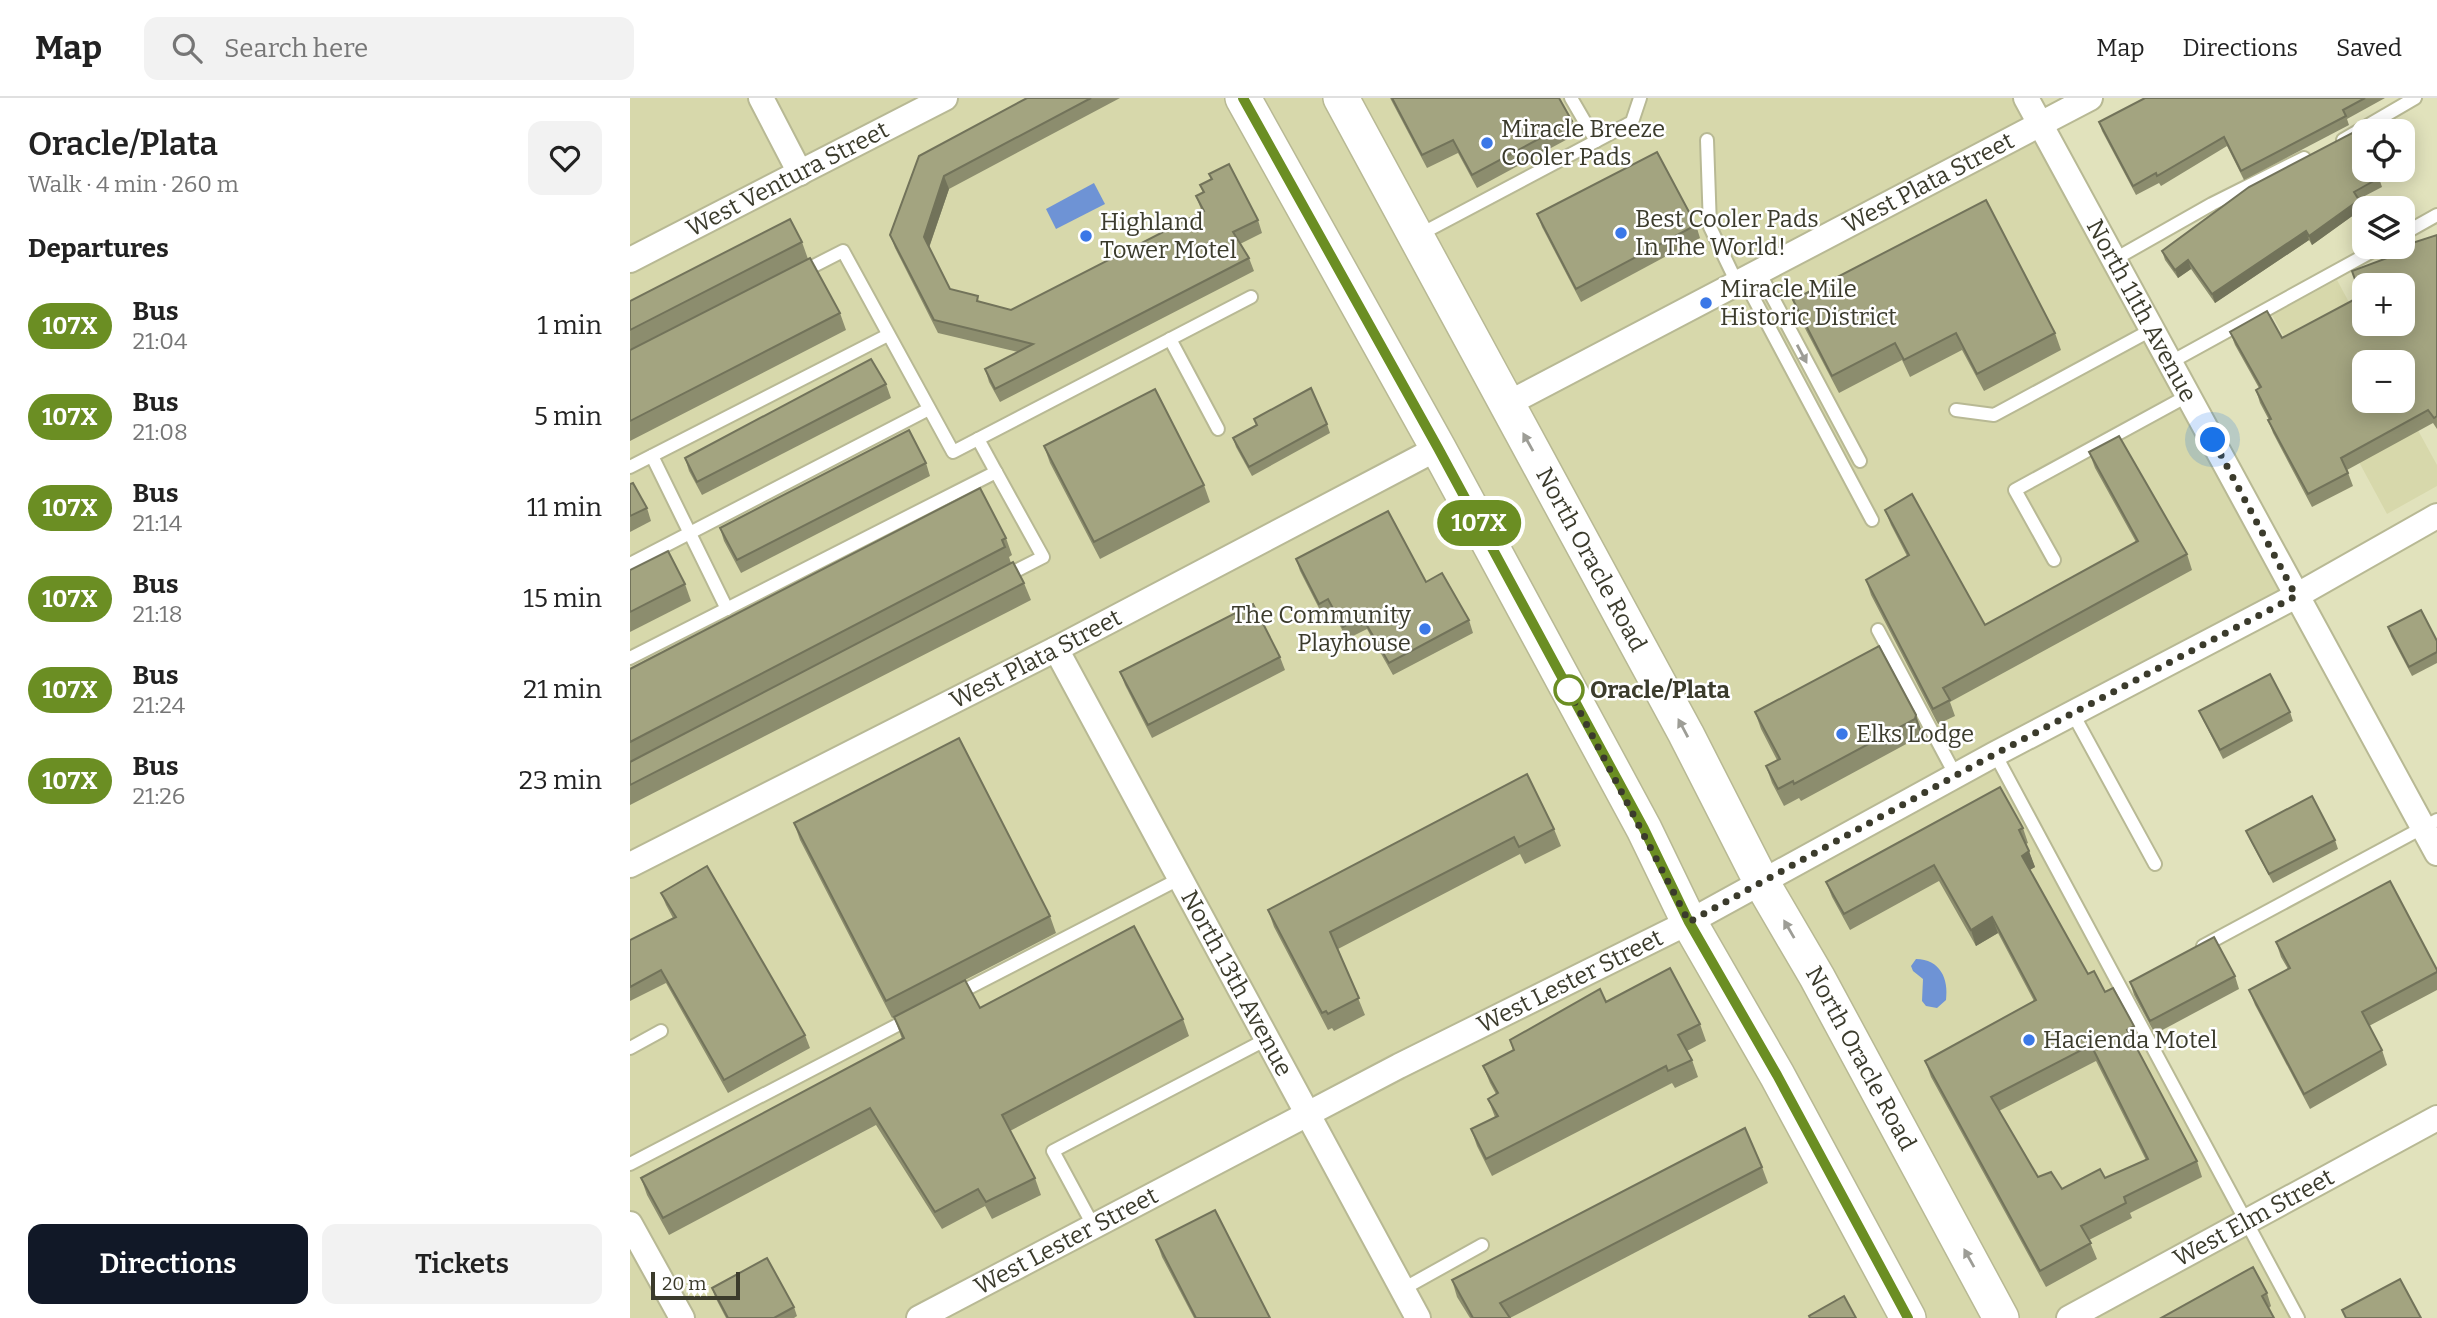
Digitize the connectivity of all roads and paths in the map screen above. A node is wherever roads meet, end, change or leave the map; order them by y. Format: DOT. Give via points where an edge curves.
graph roads {
  1 [pos="761,98"];
  2 [pos="945,98"];
  3 [pos="1243,98"];
  4 [pos="1341,98"];
  5 [pos="1571,98"];
  6 [pos="1640,98"];
  7 [pos="2026,98"];
  8 [pos="2090,98"];
  9 [pos="2415,98"];
  10 [pos="2040,124"];
  11 [pos="1707,140"];
  12 [pos="1596,141"];
  13 [pos="800,173"];
  14 [pos="2437,215"];
  15 [pos="2415,227"];
  16 [pos="1416,236"];
  17 [pos="2115,259"];
  18 [pos="2358,259"];
  19 [pos="630,260"];
  20 [pos="1746,278"];
  21 [pos="784,281"];
  22 [pos="1251,296"];
  23 [pos="2153,329"];
  24 [pos="888,335"];
  25 [pos="1170,339"];
  26 [pos="2171,362"];
  27 [pos="2189,395"];
  28 [pos="1507,404"];
  29 [pos="929,409"];
  30 [pos="1956,410"];
  31 [pos="1218,429"];
  32 [pos="978,439"];
  33 [pos="1438,448"];
  34 [pos="652,456"];
  35 [pos="1860,461"];
  36 [pos="630,467"];
  37 [pos="996,472"];
  38 [pos="2437,516"];
  39 [pos="1872,520"];
  40 [pos="690,533"];
  41 [pos="2054,560"];
  42 [pos="630,564"];
  43 [pos="994,582"];
  44 [pos="2296,596"];
  45 [pos="727,609"];
  46 [pos="1878,630"];
  47 [pos="1056,649"];
  48 [pos="630,658"];
  49 [pos="2073,714"];
  50 [pos="1995,754"];
  51 [pos="1956,776"];
  52 [pos="2430,824"];
  53 [pos="2437,853"];
  54 [pos="2155,864"];
  55 [pos="630,865"];
  56 [pos="1179,879"];
  57 [pos="1762,883"];
  58 [pos="1689,922"];
  59 [pos="2195,951"];
  60 [pos="2135,983"];
  61 [pos="2123,989"];
  62 [pos="947,999"];
  63 [pos="923,1012"];
  64 [pos="661,1031"];
  65 [pos="1267,1039"];
  66 [pos="630,1048"];
  67 [pos="1307,1115"];
  68 [pos="2437,1118"];
  69 [pos="630,1164"];
  70 [pos="2246,1222"];
  71 [pos="630,1224"];
  72 [pos="1094,1227"];
  73 [pos="1482,1245"];
  74 [pos="1403,1290"];
  75 [pos="682,1318"];
  76 [pos="919,1318"];
  77 [pos="1418,1318"];
  78 [pos="1908,1318"];
  79 [pos="2001,1318"];
  80 [pos="2069,1318"];
  81 [pos="2298,1318"];
  1 -- 13 [label="street"];
  2 -- 13 [label="street, West Ventura Street"];
  3 -- 33 [label="main road"];
  4 -- 16 [label="main road, North Oracle Road"];
  5 -- 12 [label="lane"];
  6 -- 12 [label="lane" via="1632,122"];
  7 -- 10 [label="street, North 11th Avenue"];
  8 -- 10 [label="street, West Plata Street"];
  9 -- 17 [label="lane"];
  10 -- 17 [label="street, North 11th Avenue"];
  10 -- 20 [label="street, West Plata Street"];
  11 -- 20 [label="lane" via="1710,227"];
  12 -- 16 [label="lane"];
  13 -- 19 [label="street, West Ventura Street"];
  14 -- 15 [label="lane"];
  16 -- 28 [label="main road, North Oracle Road"];
  17 -- 23 [label="street, North 11th Avenue"];
  18 -- 26 [label="lane"];
  20 -- 28 [label="street, West Plata Street"];
  20 -- 35 [label="lane, one-way"];
  20 -- 39 [label="lane"];
  21 -- 24 [label="lane" via="843,251"];
  22 -- 25 [label="lane"];
  23 -- 26 [label="street, North 11th Avenue"];
  23 -- 30 [label="lane" via="1994,415"];
  24 -- 29 [label="lane"];
  24 -- 34 [label="lane"];
  25 -- 31 [label="lane"];
  25 -- 32 [label="lane"];
  26 -- 27 [label="street, North 11th Avenue"];
  27 -- 41 [label="lane" via="2015,490"];
  27 -- 44 [label="street, North 11th Avenue"];
  57 -- 28 [label="main road, North Oracle Road, one-way"];
  29 -- 32 [label="lane" via="953,452"];
  29 -- 40 [label="lane"];
  32 -- 37 [label="lane"];
  33 -- 47 [label="street, West Plata Street"];
  33 -- 58 [label="main road" via="1644,829"];
  34 -- 36 [label="lane"];
  34 -- 40 [label="lane"];
  37 -- 43 [label="lane" via="1043,557"];
  37 -- 45 [label="lane"];
  38 -- 44 [label="street, West Lester Street"];
  40 -- 42 [label="lane"];
  40 -- 45 [label="lane"];
  44 -- 49 [label="street, West Lester Street"];
  44 -- 52 [label="street, North 11th Avenue"];
  45 -- 48 [label="lane"];
  46 -- 51 [label="lane"];
  47 -- 55 [label="street, West Plata Street"];
  47 -- 56 [label="street, North 13th Avenue"];
  49 -- 50 [label="street, West Lester Street"];
  49 -- 54 [label="lane"];
  50 -- 51 [label="street, West Lester Street"];
  50 -- 61 [label="lane"];
  51 -- 57 [label="street, West Lester Street"];
  52 -- 53 [label="street, North 11th Avenue"];
  52 -- 59 [label="lane"];
  56 -- 62 [label="lane"];
  56 -- 65 [label="street, North 13th Avenue"];
  57 -- 58 [label="street, West Lester Street"];
  79 -- 57 [label="main road, North Oracle Road, one-way"];
  58 -- 67 [label="street, West Lester Street"];
  58 -- 78 [label="main road"];
  60 -- 61 [label="lane"];
  61 -- 70 [label="lane"];
  63 -- 69 [label="lane"];
  64 -- 66 [label="lane"];
  65 -- 67 [label="street, North 13th Avenue"];
  65 -- 72 [label="lane" via="1053,1151"];
  67 -- 72 [label="street, West Lester Street"];
  67 -- 74 [label="street, North 13th Avenue"];
  68 -- 70 [label="street, West Elm Street"];
  70 -- 80 [label="street, West Elm Street"];
  70 -- 81 [label="lane"];
  71 -- 75 [label="street"];
  72 -- 76 [label="street, West Lester Street"];
  73 -- 74 [label="lane"];
  74 -- 77 [label="street, North 13th Avenue"];
}
